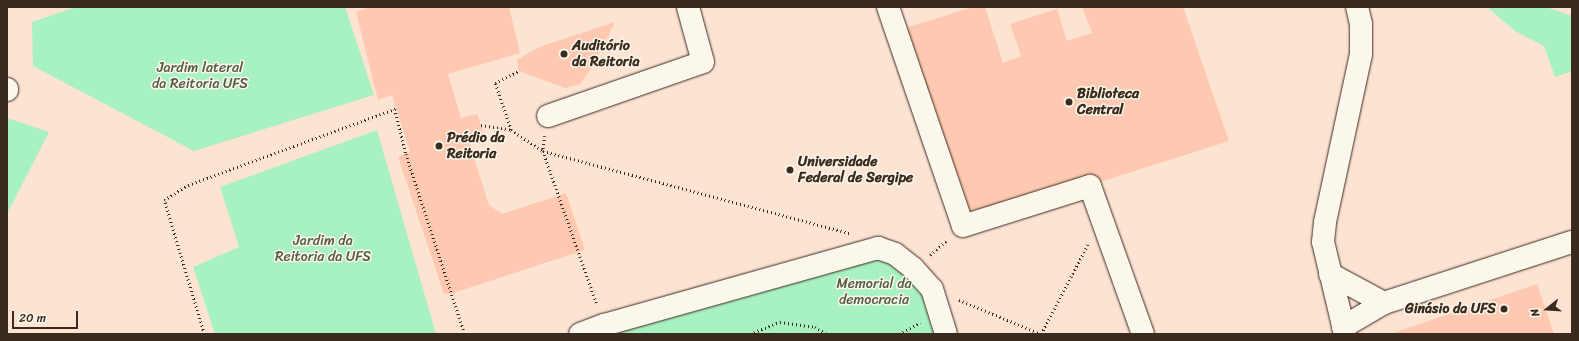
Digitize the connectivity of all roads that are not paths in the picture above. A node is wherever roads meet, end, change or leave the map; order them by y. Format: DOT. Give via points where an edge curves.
graph roads {
  1 [pos="688,7"];
  2 [pos="888,7"];
  3 [pos="1357,7"];
  4 [pos="548,116"];
  5 [pos="1572,242"];
  6 [pos="1330,274"];
  7 [pos="1384,303"];
  8 [pos="1344,331"];
  9 [pos="580,334"];
  10 [pos="946,334"];
  11 [pos="1143,334"];
  1 -- 4 [label="street" via="703,62"];
  2 -- 11 [label="street" via="963,226 1090,186"];
  3 -- 6 [label="street" via="1361,24 1362,54 1324,232 1324,251"];
  5 -- 7 [label="street"];
  6 -- 7 [label="street"];
  6 -- 8 [label="street"];
  7 -- 8 [label="street"];
  9 -- 10 [label="street" via="878,248 895,254 913,268 932,290"];
}
